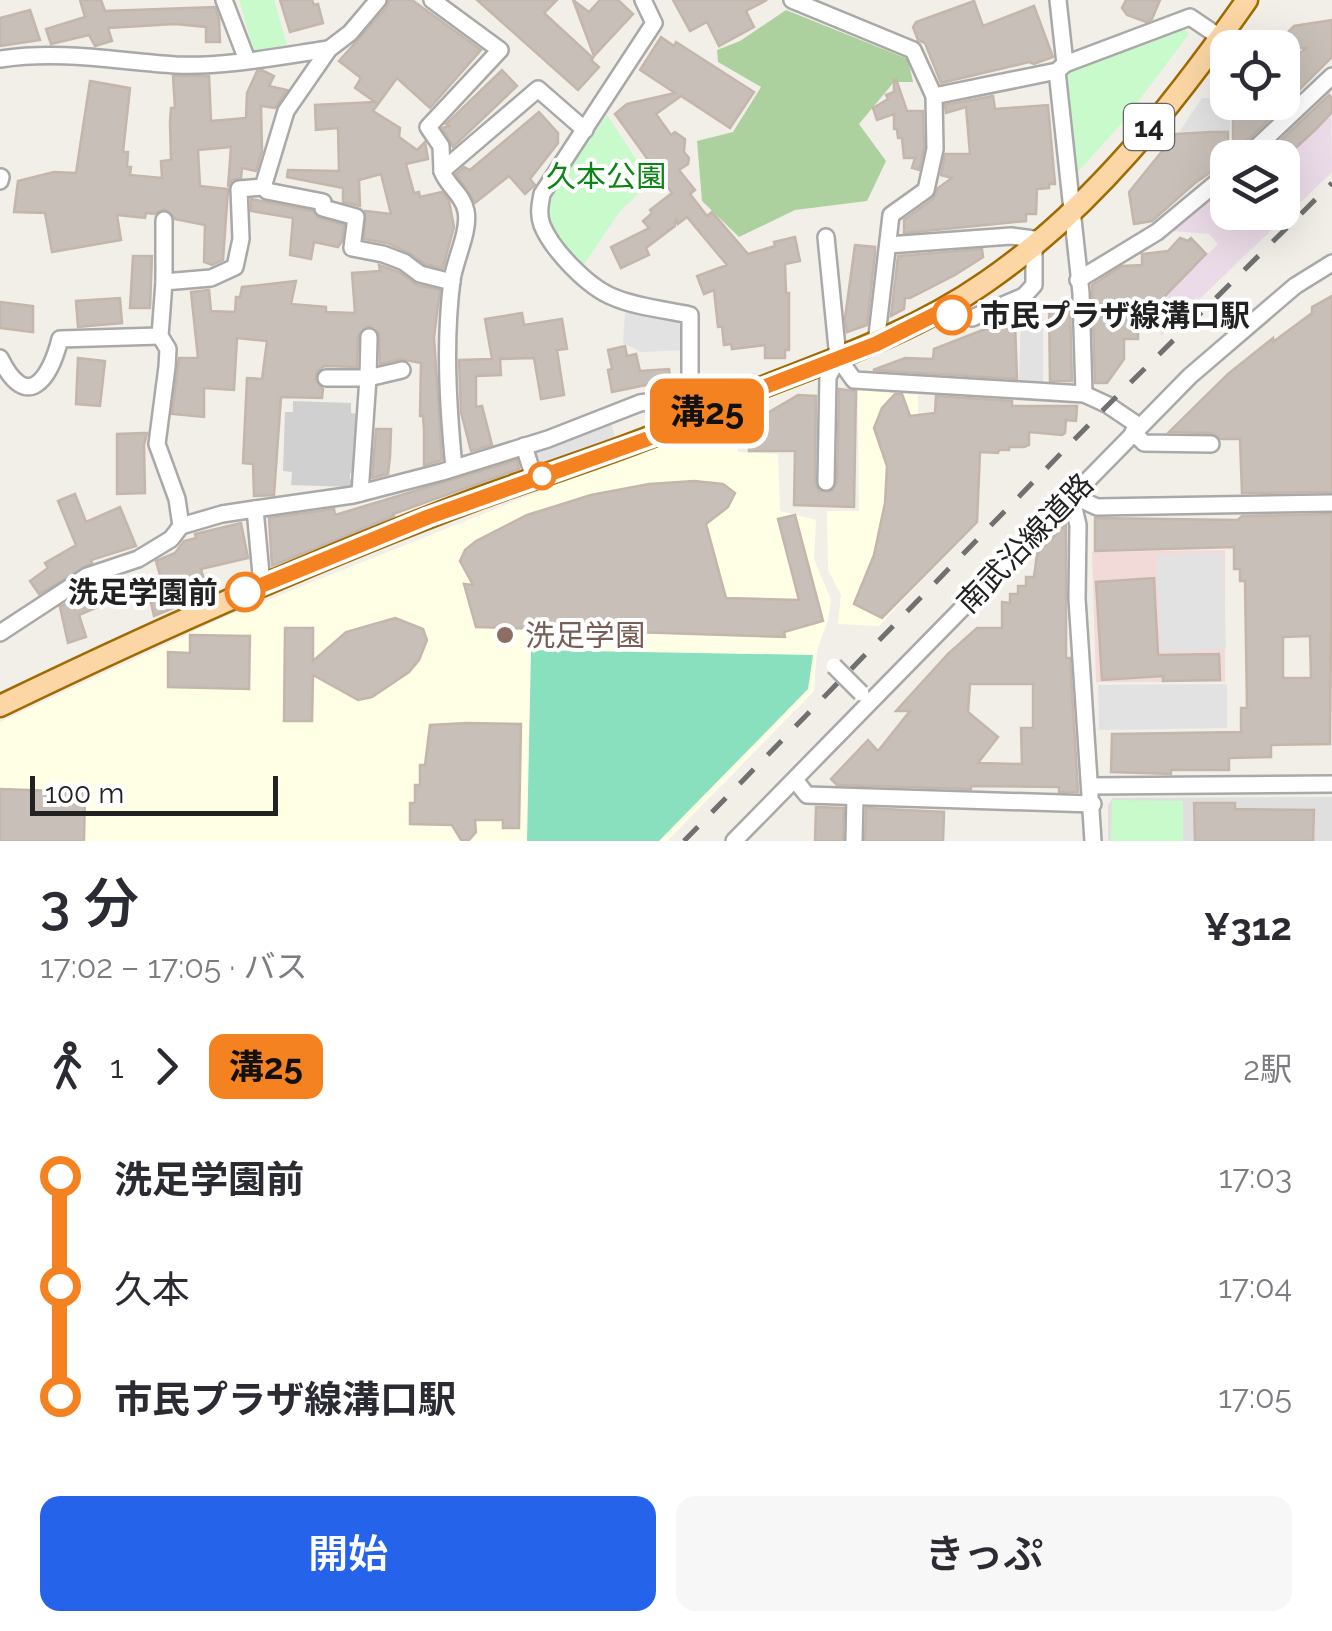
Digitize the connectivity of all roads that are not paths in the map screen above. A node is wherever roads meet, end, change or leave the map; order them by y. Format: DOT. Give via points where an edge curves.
graph roads {
  1 [pos="224,0"];
  2 [pos="378,0"];
  3 [pos="432,0"];
  4 [pos="643,0"];
  5 [pos="792,0"];
  6 [pos="1058,0"];
  7 [pos="1247,0"];
  8 [pos="1226,30"];
  9 [pos="1210,31"];
  10 [pos="330,49"];
  11 [pos="1210,52"];
  12 [pos="0,59"];
  13 [pos="247,60"];
  14 [pos="1061,68"];
  15 [pos="1332,76"];
  16 [pos="934,96"];
  17 [pos="585,130"];
  18 [pos="1264,140"];
  19 [pos="442,171"];
  20 [pos="263,187"];
  21 [pos="1210,188"];
  22 [pos="1072,212"];
  23 [pos="164,220"];
  24 [pos="826,237"];
  25 [pos="1037,243"];
  26 [pos="888,245"];
  27 [pos="1332,263"];
  28 [pos="1078,280"];
  29 [pos="164,282"];
  30 [pos="452,282"];
  31 [pos="940,312"];
  32 [pos="160,336"];
  33 [pos="368,336"];
  34 [pos="876,344"];
  35 [pos="0,358"];
  36 [pos="838,358"];
  37 [pos="402,370"];
  38 [pos="326,378"];
  39 [pos="368,378"];
  40 [pos="1084,394"];
  41 [pos="690,396"];
  42 [pos="690,419"];
  43 [pos="1136,429"];
  44 [pos="1211,444"];
  45 [pos="524,446"];
  46 [pos="454,468"];
  47 [pos="534,478"];
  48 [pos="826,482"];
  49 [pos="360,493"];
  50 [pos="1071,494"];
  51 [pos="1332,503"];
  52 [pos="255,509"];
  53 [pos="182,526"];
  54 [pos="262,586"];
  55 [pos="1,630"];
  56 [pos="834,666"];
  57 [pos="861,693"];
  58 [pos="0,706"];
  59 [pos="795,780"];
  60 [pos="1332,784"];
  61 [pos="1091,786"];
  62 [pos="855,797"];
  63 [pos="1093,804"];
  64 [pos="734,841"];
  65 [pos="854,841"];
  66 [pos="1094,841"];
  1 -- 13 [label="street"];
  2 -- 10 [label="street"];
  3 -- 19 [label="street" via="500,50 428,127 441,146"];
  4 -- 17 [label="street" via="654,23"];
  5 -- 16 [label="street" via="914,50"];
  6 -- 14 [label="street"];
  7 -- 8 [label="main road, 14"];
  9 -- 14 [label="street" via="1190,17"];
  10 -- 13 [label="street"];
  10 -- 20 [label="street" via="286,111"];
  11 -- 22 [label="main road, 14"];
  12 -- 13 [label="street" via="77,54 179,65"];
  14 -- 16 [label="street"];
  14 -- 22 [label="street"];
  15 -- 18 [label="street"];
  16 -- 26 [label="street" via="935,149 926,190 892,215"];
  17 -- 19 [label="street" via="538,89"];
  17 -- 41 [label="street" via="542,194 543,228 596,288 690,316"];
  19 -- 30 [label="street" via="467,214"];
  20 -- 29 [label="street" via="239,190 241,240 234,267 211,278"];
  20 -- 30 [label="street" via="356,217 352,248"];
  21 -- 28 [label="street" via="1157,232"];
  22 -- 25 [label="main road, 14"];
  22 -- 28 [label="street"];
  23 -- 29 [label="street"];
  24 -- 36 [label="street"];
  25 -- 26 [label="street" via="1011,236"];
  25 -- 31 [label="main road, 14"];
  25 -- 31 [label="street" via="1034,285 1024,296 972,318"];
  26 -- 34 [label="street"];
  27 -- 43 [label="street, 南武沿線道路" via="1295,286"];
  28 -- 40 [label="street"];
  29 -- 32 [label="street"];
  30 -- 46 [label="street" via="445,370"];
  31 -- 34 [label="main road, 14"];
  32 -- 35 [label="street" via="60,339 46,378 36,385 9,377"];
  32 -- 53 [label="street" via="168,349 157,444"];
  33 -- 39 [label="street"];
  34 -- 36 [label="main road, 14"];
  36 -- 40 [label="street" via="854,380"];
  36 -- 42 [label="main road, 14"];
  36 -- 48 [label="street" via="828,377"];
  37 -- 39 [label="street"];
  38 -- 39 [label="street"];
  39 -- 49 [label="street"];
  40 -- 43 [label="street"];
  41 -- 42 [label="street"];
  41 -- 45 [label="street" via="640,403"];
  42 -- 47 [label="main road, 14"];
  43 -- 44 [label="street" via="1144,443"];
  43 -- 50 [label="street, 南武沿線道路"];
  45 -- 46 [label="street"];
  45 -- 47 [label="street"];
  46 -- 49 [label="street"];
  47 -- 54 [label="main road, 14"];
  49 -- 52 [label="street"];
  50 -- 51 [label="street" via="1097,507"];
  50 -- 59 [label="street, 南武沿線道路"];
  50 -- 61 [label="street"];
  52 -- 53 [label="street"];
  52 -- 54 [label="street"];
  53 -- 55 [label="street" via="138,559 87,576"];
  54 -- 58 [label="main road, 14"];
  56 -- 57 [label="street, bridge"];
  59 -- 62 [label="street" via="807,795"];
  59 -- 64 [label="street, 南武沿線道路"];
  60 -- 61 [label="street"];
  61 -- 63 [label="street"];
  62 -- 63 [label="street"];
  62 -- 65 [label="street"];
  63 -- 66 [label="street"];
}
